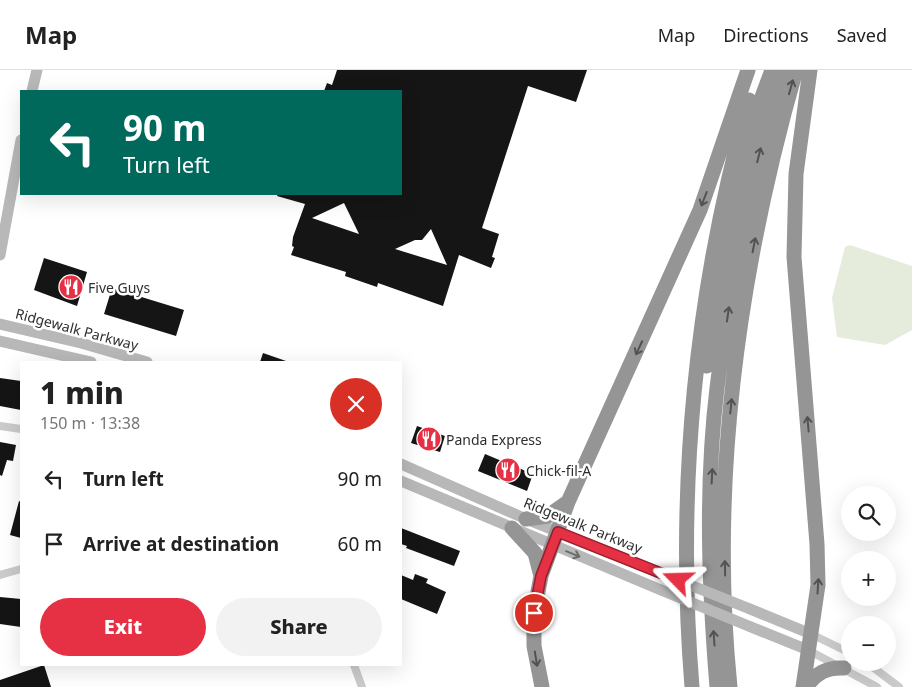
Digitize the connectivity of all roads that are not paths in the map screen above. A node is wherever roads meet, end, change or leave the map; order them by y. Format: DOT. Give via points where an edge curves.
graph roads {
  1 [pos="37,70"];
  2 [pos="748,70"];
  3 [pos="758,70"];
  4 [pos="772,70"];
  5 [pos="782,70"];
  6 [pos="796,70"];
  7 [pos="810,70"];
  8 [pos="32,90"];
  9 [pos="20,145"];
  10 [pos="0,255"];
  11 [pos="0,324"];
  12 [pos="0,340"];
  13 [pos="87,361"];
  14 [pos="144,361"];
  15 [pos="0,426"];
  16 [pos="20,428"];
  17 [pos="402,464"];
  18 [pos="402,481"];
  19 [pos="688,490"];
  20 [pos="568,502"];
  21 [pos="526,520"];
  22 [pos="512,528"];
  23 [pos="555,539"];
  24 [pos="20,569"];
  25 [pos="0,575"];
  26 [pos="541,576"];
  27 [pos="811,634"];
  28 [pos="841,649"];
  29 [pos="808,650"];
  30 [pos="354,666"];
  31 [pos="841,666"];
  32 [pos="841,668"];
  33 [pos="849,671"];
  34 [pos="878,671"];
  35 [pos="362,687"];
  36 [pos="542,687"];
  37 [pos="692,687"];
  38 [pos="718,687"];
  39 [pos="730,687"];
  40 [pos="804,687"];
  41 [pos="877,687"];
  42 [pos="898,687"];
  1 -- 8 [label="main road"];
  2 -- 20 [label="highway, one-way" via="700,210"];
  3 -- 19 [label="highway" via="738,140 708,287 694,393"];
  4 -- 19 [label="highway" via="759,105 726,248"];
  38 -- 5 [label="highway, one-way" via="710,532 716,390 737,252"];
  39 -- 6 [label="highway, one-way" via="725,505 736,356 754,241"];
  27 -- 7 [label="highway, one-way" via="818,566 794,257 800,134"];
  9 -- 10 [label="main road"];
  11 -- 14 [label="main road, Ridgewalk Parkway"];
  12 -- 13 [label="main road, Ridgewalk Parkway"];
  15 -- 16 [label="street"];
  17 -- 21 [label="main road, Ridgewalk Parkway"];
  18 -- 22 [label="main road, Ridgewalk Parkway"];
  19 -- 37 [label="highway" via="687,575"];
  20 -- 21 [label="highway" via="548,516"];
  20 -- 23 [label="highway"];
  21 -- 23 [label="main road, Ridgewalk Parkway"];
  22 -- 23 [label="main road, Ridgewalk Parkway"];
  22 -- 26 [label="highway" via="536,553"];
  23 -- 26 [label="highway"];
  23 -- 27 [label="main road, Ridgewalk Parkway, bridge" via="660,573"];
  23 -- 29 [label="main road, Ridgewalk Parkway, one-way, bridge" via="661,590"];
  24 -- 25 [label="street"];
  26 -- 36 [label="highway, one-way" via="534,613 534,646"];
  27 -- 28 [label="street"];
  27 -- 29 [label="highway"];
  29 -- 31 [label="street"];
  29 -- 40 [label="highway"];
  30 -- 35 [label="street"];
  32 -- 40 [label="highway" via="820,672"];
  33 -- 41 [label="street"];
  34 -- 42 [label="street"];
}
